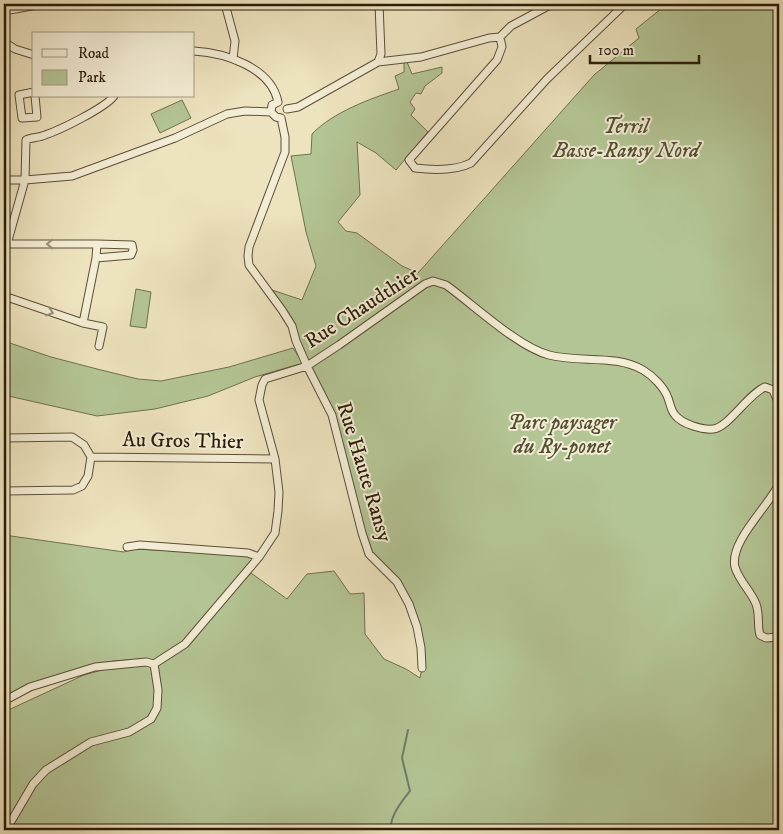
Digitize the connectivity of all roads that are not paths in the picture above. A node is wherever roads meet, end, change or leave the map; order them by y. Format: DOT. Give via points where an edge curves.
graph roads {
  1 [pos="43,4"];
  2 [pos="225,4"];
  3 [pos="378,4"];
  4 [pos="552,4"];
  5 [pos="625,4"];
  6 [pos="4,12"];
  7 [pos="500,37"];
  8 [pos="4,42"];
  9 [pos="195,51"];
  10 [pos="32,54"];
  11 [pos="233,59"];
  12 [pos="378,62"];
  13 [pos="112,98"];
  14 [pos="278,102"];
  15 [pos="287,109"];
  16 [pos="272,112"];
  17 [pos="281,118"];
  18 [pos="4,180"];
  19 [pos="25,180"];
  20 [pos="6,244"];
  21 [pos="97,244"];
  22 [pos="96,258"];
  23 [pos="4,296"];
  24 [pos="83,323"];
  25 [pos="99,346"];
  26 [pos="306,366"];
  27 [pos="779,404"];
  28 [pos="4,438"];
  29 [pos="91,457"];
  30 [pos="275,459"];
  31 [pos="779,484"];
  32 [pos="4,491"];
  33 [pos="126,547"];
  34 [pos="259,557"];
  35 [pos="779,638"];
  36 [pos="154,664"];
  37 [pos="422,668"];
  38 [pos="4,701"];
  39 [pos="6,830"];
  1 -- 6 [label="street"];
  2 -- 11 [label="street" via="235,41"];
  3 -- 12 [label="street" via="381,54"];
  4 -- 7 [label="street" via="510,26"];
  5 -- 7 [label="street" via="547,79 471,163 438,169 415,168 409,160 498,60 502,47"];
  7 -- 12 [label="street" via="420,57"];
  8 -- 10 [label="street"];
  9 -- 11 [label="street"];
  11 -- 14 [label="street" via="268,81"];
  12 -- 15 [label="street" via="298,107"];
  13 -- 19 [label="street" via="43,136 26,140"];
  14 -- 15 [label="street"];
  14 -- 16 [label="street" via="272,105"];
  15 -- 17 [label="street"];
  16 -- 17 [label="street"];
  16 -- 19 [label="street" via="237,111 226,114 175,138 72,176"];
  17 -- 26 [label="street, Rue Haute Ransy" via="284,156 248,256 254,273 292,326"];
  18 -- 19 [label="street"];
  19 -- 20 [label="street"];
  21 -- 20 [label="street, one-way"];
  21 -- 22 [label="street"];
  21 -- 22 [label="street" via="132,245 133,250 131,255"];
  22 -- 24 [label="street"];
  23 -- 24 [label="street, one-way"];
  24 -- 25 [label="street" via="103,327"];
  26 -- 27 [label="street, Rue Chaudthier" via="433,281 446,285 541,352 570,359 613,362 642,370 667,395 674,415 689,424 713,430 721,428 765,387 773,390"];
  26 -- 30 [label="street" via="272,376 262,385 259,400"];
  26 -- 37 [label="street, Rue Haute Ransy" via="332,415 369,554 397,582 409,604 417,627"];
  28 -- 29 [label="street, Au Gros Thier" via="72,437 84,445"];
  29 -- 30 [label="street, Au Gros Thier"];
  29 -- 32 [label="street, Au Gros Thier" via="88,476 82,486 74,490"];
  30 -- 34 [label="street" via="279,492 275,533"];
  31 -- 35 [label="street" via="741,540 734,559 740,577 756,603 760,635"];
  33 -- 34 [label="street" via="140,545 209,550"];
  34 -- 36 [label="street" via="185,644"];
  36 -- 38 [label="street" via="95,667 30,687"];
  36 -- 39 [label="street" via="158,690 157,708 151,719 129,732 91,742 46,770 33,784"];
}
